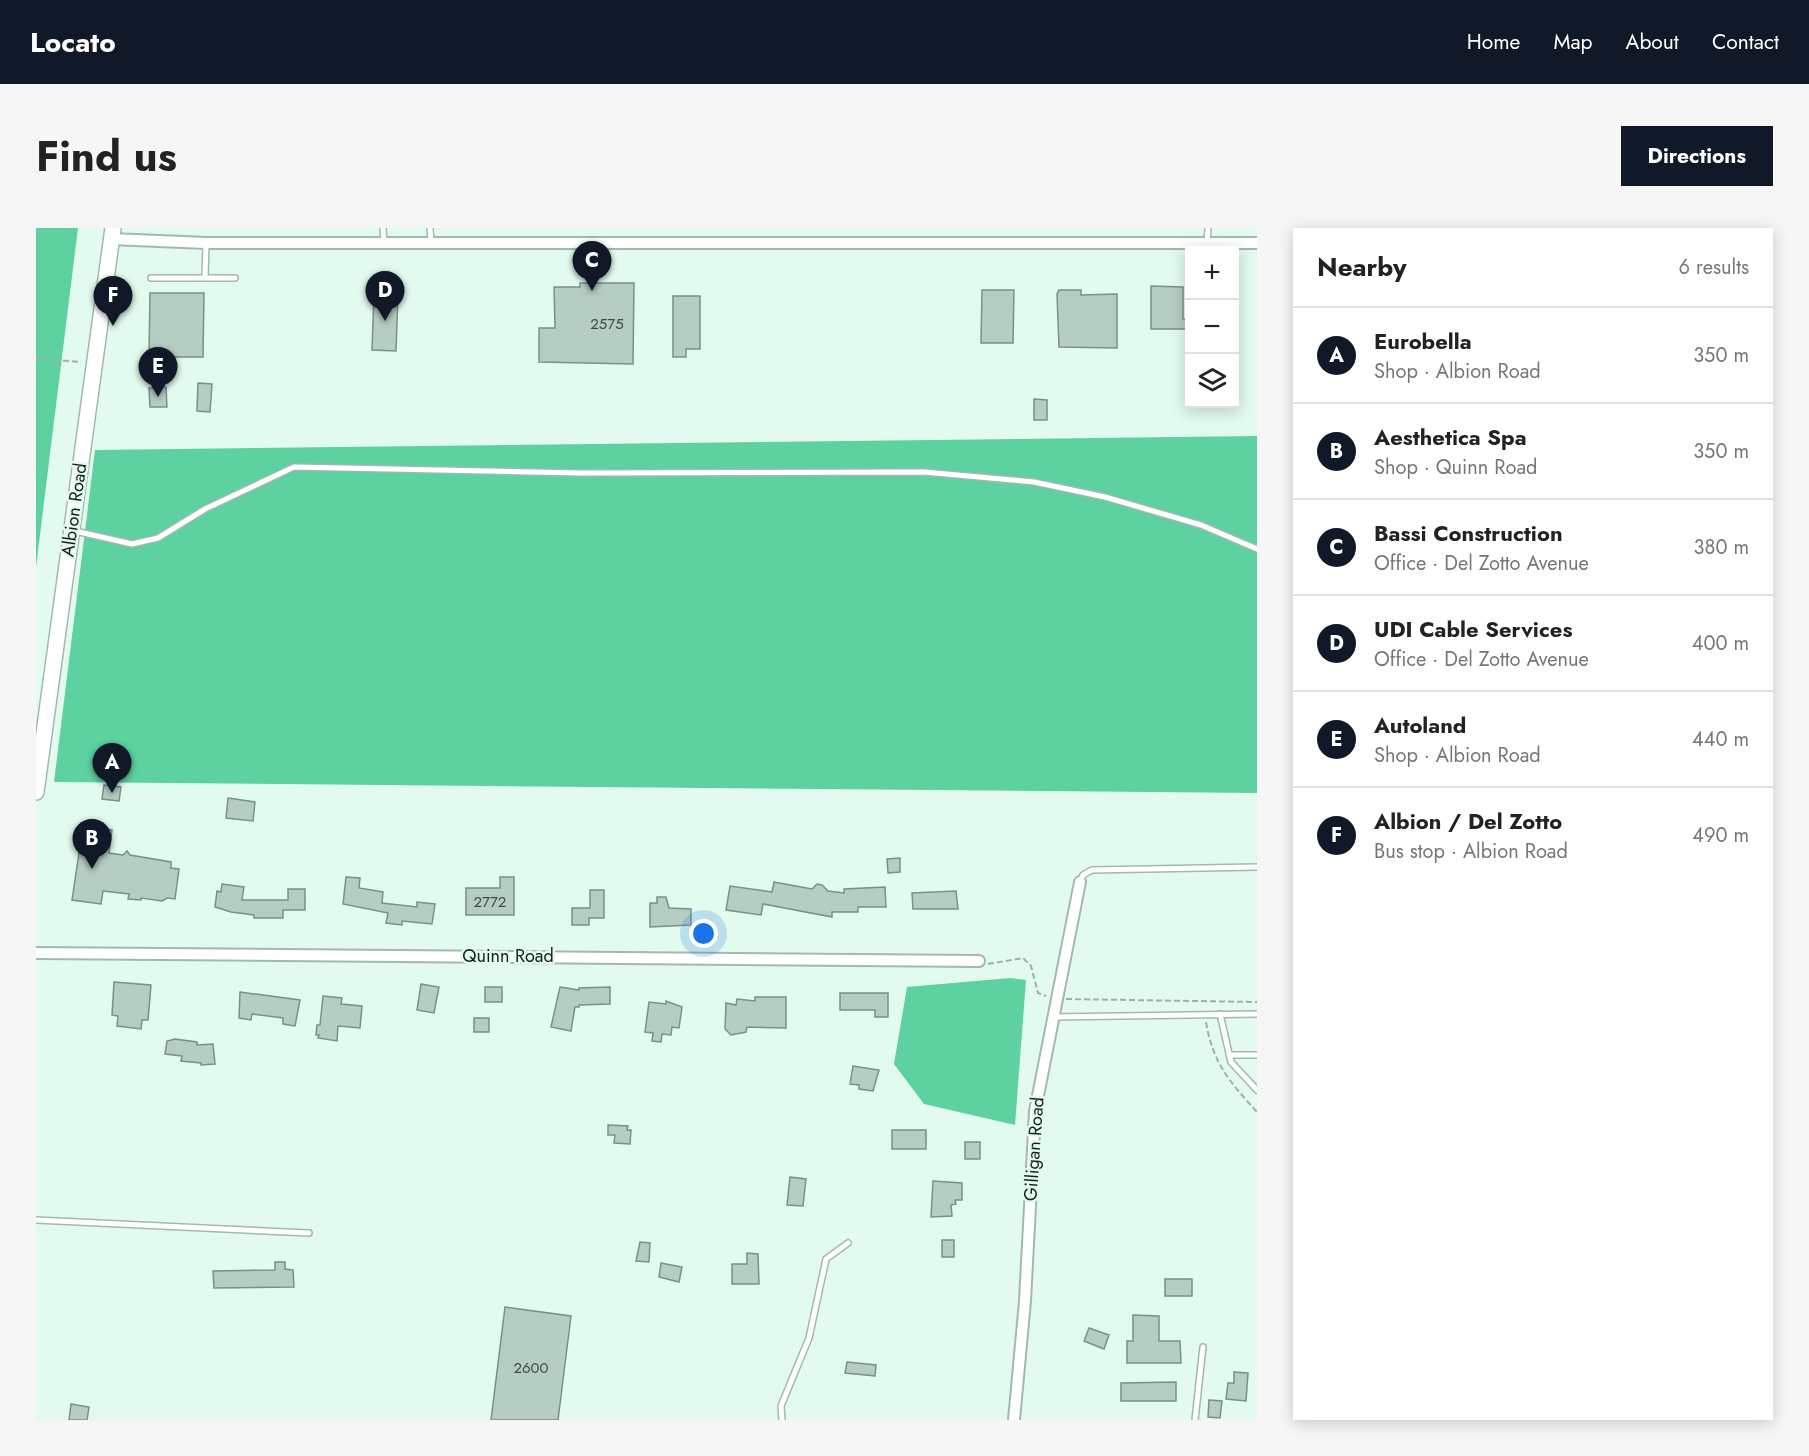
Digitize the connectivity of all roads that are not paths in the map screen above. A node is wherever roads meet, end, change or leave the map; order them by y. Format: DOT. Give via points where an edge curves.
graph roads {
  1 [pos="383,228"];
  2 [pos="429,228"];
  3 [pos="1208,228"];
  4 [pos="112,234"];
  5 [pos="384,242"];
  6 [pos="206,243"];
  7 [pos="431,243"];
  8 [pos="1207,243"];
  9 [pos="1257,243"];
  10 [pos="151,278"];
  11 [pos="205,278"];
  12 [pos="235,278"];
  13 [pos="71,531"];
  14 [pos="1257,549"];
  15 [pos="36,792"];
  16 [pos="1257,867"];
  17 [pos="1080,882"];
  18 [pos="36,953"];
  19 [pos="980,961"];
  20 [pos="1220,1014"];
  21 [pos="1257,1014"];
  22 [pos="1053,1017"];
  23 [pos="1228,1054"];
  24 [pos="1257,1054"];
  25 [pos="1257,1090"];
  26 [pos="36,1220"];
  27 [pos="309,1233"];
  28 [pos="848,1243"];
  29 [pos="1203,1347"];
  30 [pos="782,1420"];
  31 [pos="1014,1420"];
  32 [pos="1196,1420"];
  1 -- 5 [label="lane"];
  2 -- 7 [label="lane"];
  3 -- 8 [label="lane"];
  4 -- 6 [label="street"];
  4 -- 13 [label="main road, Albion Road"];
  5 -- 6 [label="street"];
  5 -- 7 [label="street"];
  6 -- 11 [label="lane"];
  7 -- 8 [label="street"];
  8 -- 9 [label="street"];
  10 -- 11 [label="lane"];
  11 -- 12 [label="lane"];
  13 -- 14 [label="lane" via="132,544 158,538 205,509 294,467 579,473 924,472 1034,482 1105,497 1202,525"];
  13 -- 15 [label="main road, Albion Road"];
  16 -- 17 [label="lane" via="1092,870"];
  17 -- 22 [label="street, Gilligan Road"];
  18 -- 19 [label="street, Quinn Road"];
  20 -- 21 [label="lane"];
  20 -- 22 [label="lane"];
  20 -- 23 [label="lane"];
  22 -- 31 [label="street, Gilligan Road" via="1035,1111"];
  23 -- 24 [label="lane"];
  23 -- 25 [label="lane" via="1236,1070"];
  26 -- 27 [label="lane"];
  28 -- 30 [label="lane" via="826,1260 809,1338 781,1406"];
  29 -- 32 [label="lane"];
}
